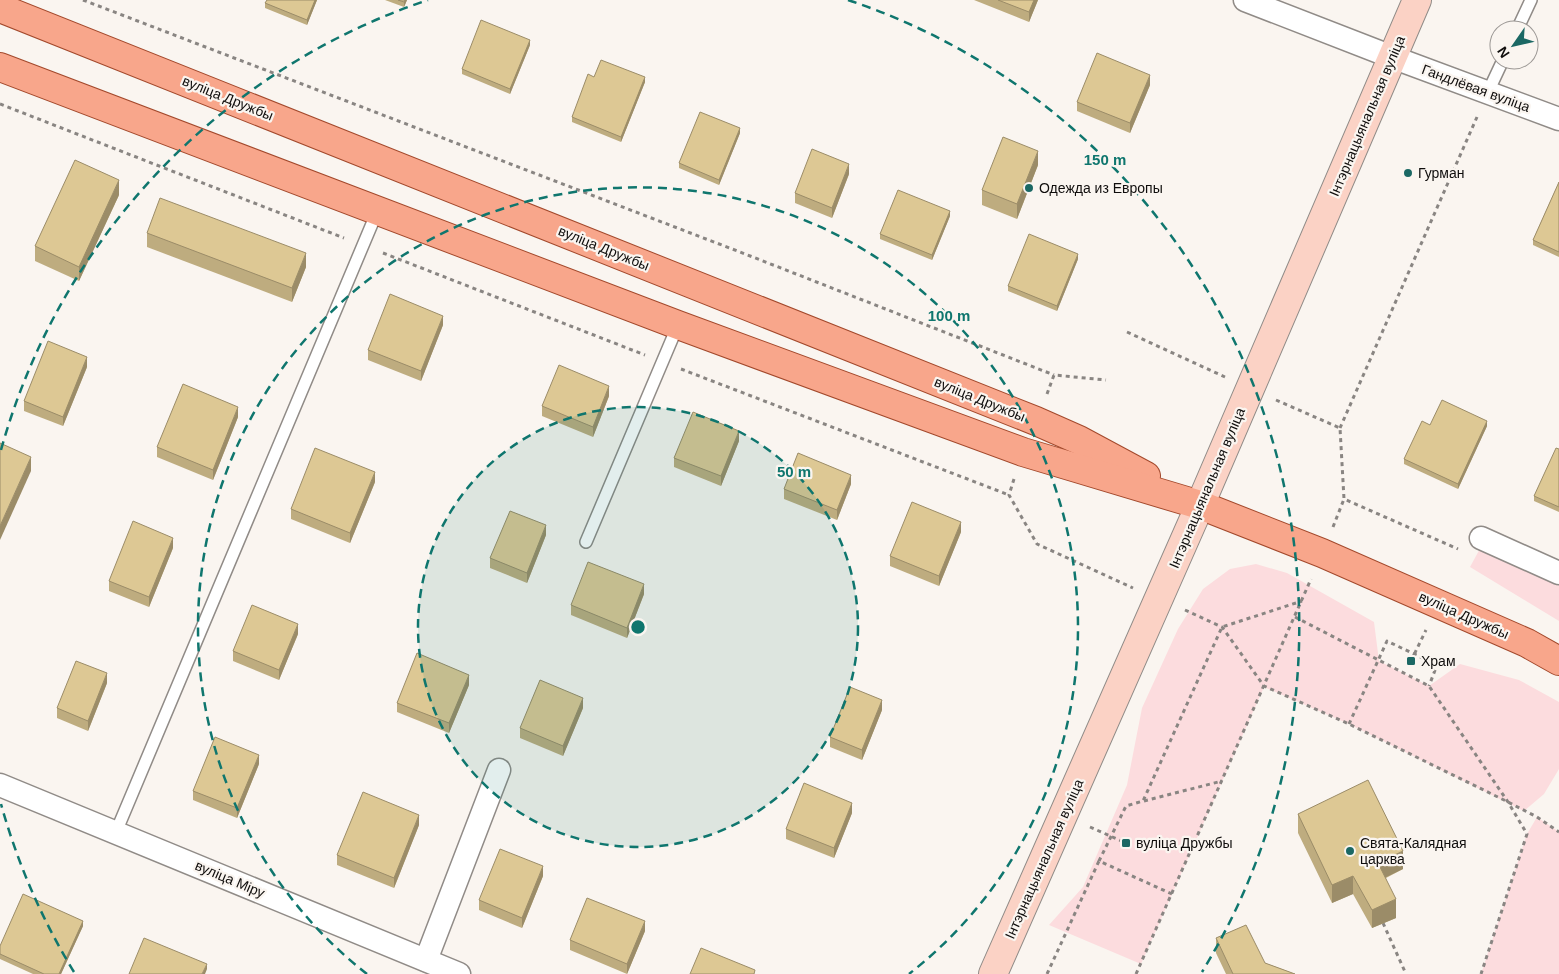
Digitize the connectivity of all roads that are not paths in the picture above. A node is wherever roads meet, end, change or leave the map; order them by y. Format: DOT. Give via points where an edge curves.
graph roads {
  1 [pos="1245,0"];
  2 [pos="1417,0"];
  3 [pos="1531,0"];
  4 [pos="0,8"];
  5 [pos="13,16"];
  6 [pos="1522,20"];
  7 [pos="1392,57"];
  8 [pos="0,68"];
  9 [pos="1498,70"];
  10 [pos="1488,92"];
  11 [pos="1559,120"];
  12 [pos="377,212"];
  13 [pos="678,325"];
  14 [pos="1200,505"];
  15 [pos="586,542"];
  16 [pos="1473,545"];
  17 [pos="1559,573"];
  18 [pos="1559,661"];
  19 [pos="499,770"];
  20 [pos="0,785"];
  21 [pos="116,832"];
  22 [pos="426,960"];
  23 [pos="459,974"];
  24 [pos="993,974"];
  1 -- 7 [label="street, Гандлёвая вуліца"];
  2 -- 7 [label="main road, Інтэрнацыянальная вуліца"];
  3 -- 6 [label="lane"];
  4 -- 5 [label="main road, вуліца Дружбы"];
  5 -- 14 [label="main road, вуліца Дружбы" via="1036,421 1079,440"];
  7 -- 10 [label="street, Гандлёвая вуліца"];
  7 -- 14 [label="main road, Інтэрнацыянальная вуліца"];
  8 -- 12 [label="main road, вуліца Дружбы"];
  9 -- 10 [label="lane"];
  10 -- 11 [label="street, Гандлёвая вуліца"];
  12 -- 13 [label="main road, вуліца Дружбы"];
  12 -- 21 [label="lane"];
  13 -- 14 [label="main road, вуліца Дружбы" via="1023,452"];
  13 -- 15 [label="lane"];
  14 -- 18 [label="main road, вуліца Дружбы" via="1322,553 1527,643"];
  14 -- 24 [label="main road, Інтэрнацыянальная вуліца"];
  16 -- 17 [label="street"];
  19 -- 22 [label="street"];
  20 -- 21 [label="street, вуліца Міру"];
  21 -- 22 [label="street, вуліца Міру"];
  22 -- 23 [label="street, вуліца Міру"];
}
